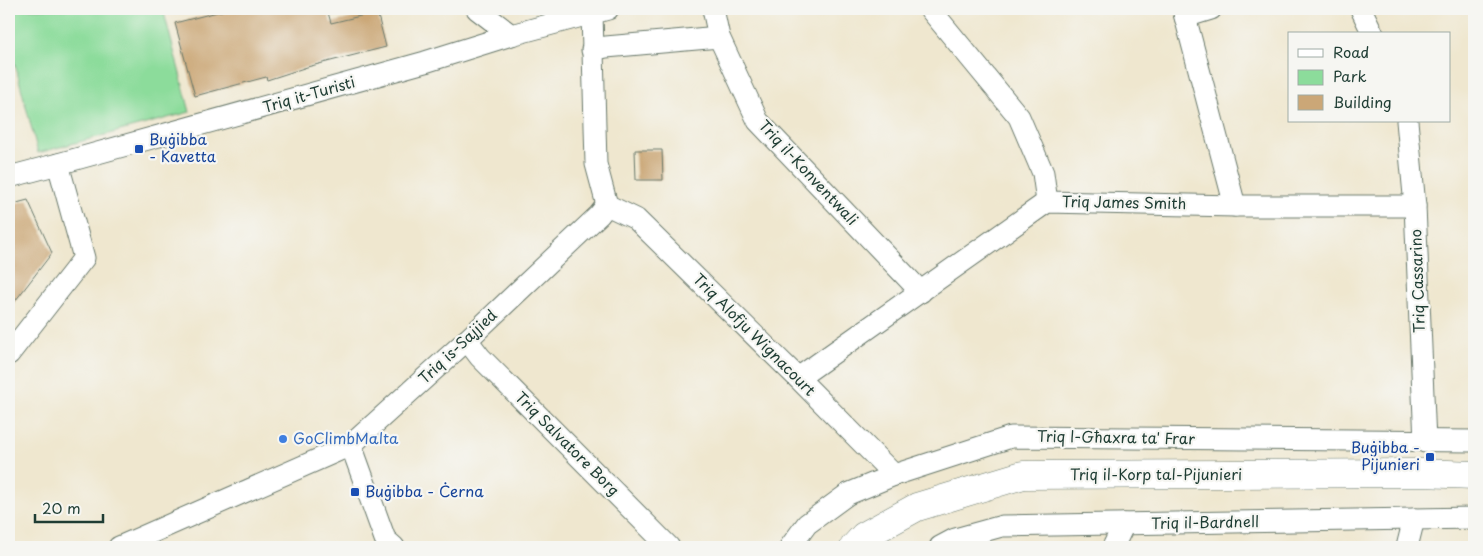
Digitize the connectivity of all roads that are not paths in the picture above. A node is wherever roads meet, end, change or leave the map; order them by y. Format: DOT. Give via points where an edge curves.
graph roads {
  1 [pos="477,9"];
  2 [pos="713,9"];
  3 [pos="930,9"];
  4 [pos="1211,9"];
  5 [pos="1360,9"];
  6 [pos="600,11"];
  7 [pos="1184,13"];
  8 [pos="1372,32"];
  9 [pos="510,35"];
  10 [pos="720,37"];
  11 [pos="592,50"];
  12 [pos="1408,122"];
  13 [pos="58,164"];
  14 [pos="9,177"];
  15 [pos="1047,202"];
  16 [pos="607,205"];
  17 [pos="1235,206"];
  18 [pos="1415,206"];
  19 [pos="921,292"];
  20 [pos="467,340"];
  21 [pos="9,354"];
  22 [pos="798,378"];
  23 [pos="1474,441"];
  24 [pos="1425,442"];
  25 [pos="351,445"];
  26 [pos="1474,474"];
  27 [pos="894,475"];
  28 [pos="1474,518"];
  29 [pos="1414,519"];
  30 [pos="1124,524"];
  31 [pos="388,544"];
  32 [pos="119,547"];
  33 [pos="669,547"];
  34 [pos="790,547"];
  35 [pos="854,547"];
  36 [pos="940,547"];
  37 [pos="1113,547"];
  38 [pos="1407,547"];
  1 -- 9 [label="street"];
  2 -- 10 [label="street, Triq il-Konventwali"];
  3 -- 15 [label="street" via="1019,117 1044,173"];
  4 -- 7 [label="street"];
  5 -- 8 [label="street"];
  6 -- 9 [label="street, Triq it-Turisti"];
  6 -- 11 [label="street"];
  7 -- 17 [label="street"];
  9 -- 13 [label="street, Triq it-Turisti" via="425,62"];
  10 -- 11 [label="street"];
  10 -- 19 [label="street, Triq il-Konventwali" via="758,122"];
  11 -- 16 [label="street" via="596,164"];
  12 -- 18 [label="street, Triq Cassarino"];
  13 -- 14 [label="street, Triq it-Turisti"];
  13 -- 21 [label="street" via="84,258"];
  15 -- 17 [label="street, Triq James Smith"];
  15 -- 19 [label="street, Triq James Smith"];
  16 -- 20 [label="street, Triq is-Sajjied"];
  16 -- 22 [label="street, Triq Alofju Wignacourt" via="636,219"];
  17 -- 18 [label="street, Triq James Smith"];
  18 -- 24 [label="street, Triq Cassarino"];
  19 -- 22 [label="street, Triq James Smith"];
  20 -- 25 [label="street, Triq is-Sajjied"];
  20 -- 33 [label="street, Triq Salvatore Borg" via="480,357"];
  22 -- 27 [label="street, Triq Alofju Wignacourt"];
  23 -- 24 [label="street, Triq l-Għaxra ta' Frar"];
  24 -- 27 [label="street, Triq l-Għaxra ta' Frar" via="1011,437"];
  25 -- 31 [label="street"];
  25 -- 32 [label="street, Triq is-Sajjied"];
  26 -- 35 [label="street, Triq il-Korp tal-Pijunieri" via="1023,475 917,507 864,536"];
  27 -- 34 [label="street, Triq l-Għaxra ta' Frar" via="848,494 807,524"];
  28 -- 29 [label="street, Triq il-Bardnell"];
  29 -- 30 [label="street, Triq il-Bardnell"];
  29 -- 38 [label="street"];
  30 -- 36 [label="street, Triq il-Bardnell" via="1002,526 955,539"];
  30 -- 37 [label="street"];
}
